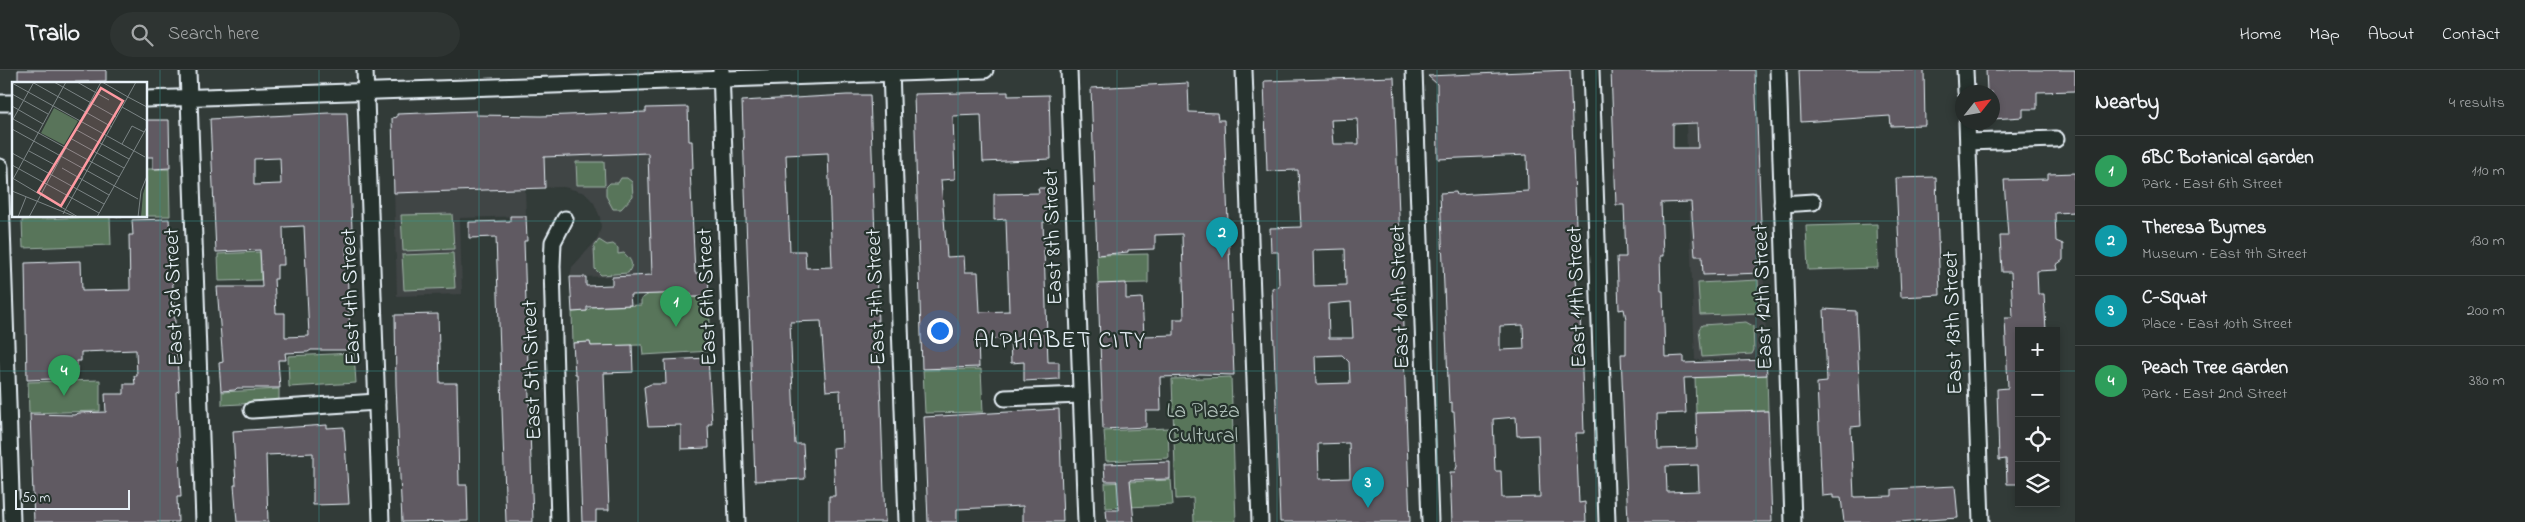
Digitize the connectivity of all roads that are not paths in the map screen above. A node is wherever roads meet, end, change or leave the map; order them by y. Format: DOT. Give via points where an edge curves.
graph roads {
  1 [pos="188,70"];
  2 [pos="365,70"];
  3 [pos="985,70"];
  4 [pos="1070,70"];
  5 [pos="1244,70"];
  6 [pos="1414,70"];
  7 [pos="1591,70"];
  8 [pos="1778,70"];
  9 [pos="1965,70"];
  10 [pos="891,72"];
  11 [pos="721,74"];
  12 [pos="542,78"];
  13 [pos="1966,85"];
  14 [pos="366,91"];
  15 [pos="189,98"];
  16 [pos="148,99"];
  17 [pos="1967,130"];
  18 [pos="2056,139"];
  19 [pos="1968,142"];
  20 [pos="0,167"];
  21 [pos="1813,202"];
  22 [pos="1782,204"];
  23 [pos="565,219"];
  24 [pos="1081,395"];
  25 [pos="1005,398"];
  26 [pos="377,402"];
  27 [pos="252,410"];
  28 [pos="12,522"];
  29 [pos="204,522"];
  30 [pos="381,522"];
  31 [pos="559,522"];
  32 [pos="737,522"];
  33 [pos="907,522"];
  34 [pos="1086,522"];
  35 [pos="1260,522"];
  36 [pos="1430,522"];
  37 [pos="1607,522"];
  38 [pos="1793,522"];
  39 [pos="1981,522"];
  1 -- 15 [label="street, East 3rd Street"];
  2 -- 14 [label="street, East 4th Street"];
  3 -- 10 [label="street"];
  4 -- 24 [label="street, East 8th Street"];
  5 -- 35 [label="street"];
  6 -- 36 [label="street, East 10th Street"];
  7 -- 37 [label="street, East 11th Street"];
  8 -- 22 [label="street, East 12th Street"];
  9 -- 13 [label="street"];
  10 -- 11 [label="street"];
  10 -- 33 [label="street, East 7th Street"];
  11 -- 12 [label="street"];
  11 -- 32 [label="street, East 6th Street"];
  12 -- 14 [label="street"];
  14 -- 15 [label="street"];
  14 -- 26 [label="street, East 4th Street"];
  15 -- 16 [label="street"];
  15 -- 29 [label="street, East 3rd Street"];
  17 -- 19 [label="street, East 13th Street"];
  18 -- 19 [label="street"];
  19 -- 39 [label="street, East 13th Street"];
  20 -- 28 [label="street"];
  21 -- 22 [label="street"];
  22 -- 38 [label="street, East 12th Street"];
  23 -- 31 [label="street, East 5th Street" via="553,242 552,266"];
  24 -- 25 [label="street"];
  24 -- 34 [label="street, East 8th Street"];
  26 -- 27 [label="street"];
  26 -- 30 [label="street, East 4th Street"];
}
